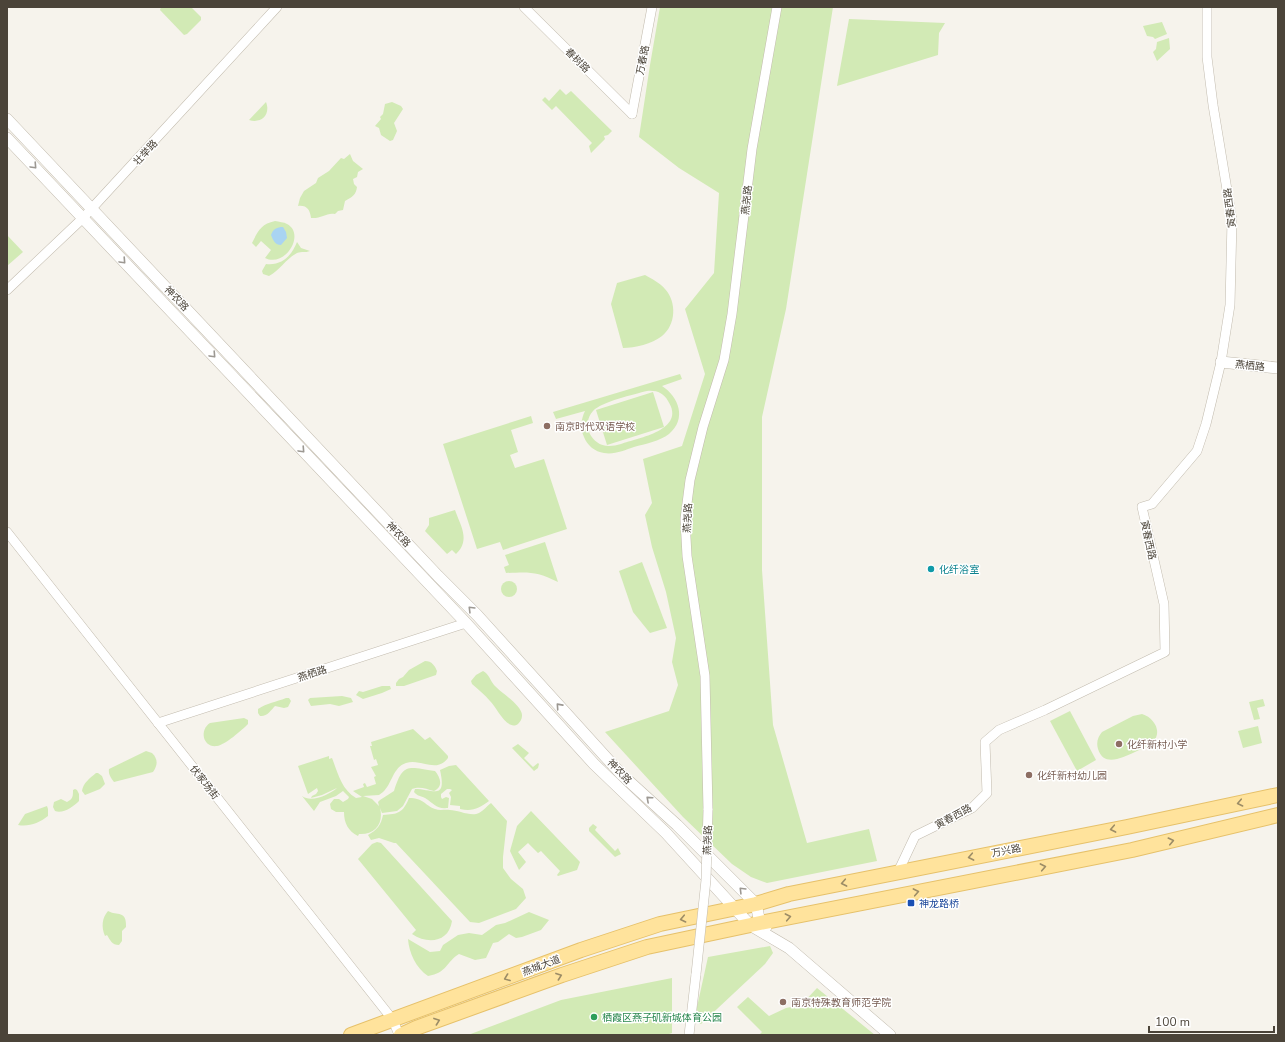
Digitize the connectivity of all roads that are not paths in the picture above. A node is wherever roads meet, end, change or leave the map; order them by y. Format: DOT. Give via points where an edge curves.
graph roads {
  1 [pos="277,7"];
  2 [pos="524,7"];
  3 [pos="652,7"];
  4 [pos="777,7"];
  5 [pos="1207,7"];
  6 [pos="632,114"];
  7 [pos="7,119"];
  8 [pos="7,138"];
  9 [pos="92,209"];
  10 [pos="83,218"];
  11 [pos="7,290"];
  12 [pos="1221,362"];
  13 [pos="1278,368"];
  14 [pos="7,532"];
  15 [pos="466,623"];
  16 [pos="158,723"];
  17 [pos="1278,795"];
  18 [pos="1278,815"];
  19 [pos="898,872"];
  20 [pos="756,904"];
  21 [pos="735,908"];
  22 [pos="755,924"];
  23 [pos="393,1020"];
  24 [pos="350,1035"];
  25 [pos="400,1035"];
  26 [pos="689,1035"];
  27 [pos="890,1035"];
  1 -- 9 [label="street, 壮举路"];
  2 -- 6 [label="street, 春树路"];
  3 -- 6 [label="street, 万春路"];
  4 -- 26 [label="street, 燕尧路, bridge" via="752,149 724,360 690,480 686,519 687,556 705,676 708,810 706,880"];
  5 -- 12 [label="street, 寅春西路" via="1207,57 1232,220 1230,305"];
  7 -- 9 [label="street, 神农路"];
  8 -- 10 [label="street, 神农路, one-way"];
  9 -- 10 [label="street, 壮举路"];
  20 -- 9 [label="street, 神农路, one-way" via="677,825 622,775 477,615"];
  10 -- 11 [label="street, 壮举路"];
  10 -- 15 [label="street, 神农路, one-way"];
  12 -- 13 [label="street, 燕栖路"];
  12 -- 19 [label="street, 寅春西路" via="1197,451 1152,504 1142,507 1164,604 1165,652 999,730 986,742 986,793 972,808 915,836"];
  14 -- 16 [label="street, 伏家场街"];
  15 -- 16 [label="street, 燕栖路"];
  15 -- 21 [label="street, 神农路" via="594,764 666,833"];
  16 -- 23 [label="street, 伏家场街"];
  17 -- 19 [label="main road, 万兴路, one-way"];
  22 -- 18 [label="main road, one-way" via="1132,850"];
  19 -- 20 [label="main road, 万兴路, one-way" via="789,894"];
  20 -- 21 [label="main road, 万兴路"];
  20 -- 22 [label="street"];
  21 -- 22 [label="street, 神农路"];
  21 -- 23 [label="main road, 燕城大道, one-way" via="660,924 581,950"];
  25 -- 22 [label="main road, 燕城大道, one-way" via="554,978 647,947"];
  22 -- 27 [label="street, 神农路" via="789,948"];
  23 -- 24 [label="main road, 燕城大道"];
  23 -- 25 [label="street, 伏家场街"];
}
